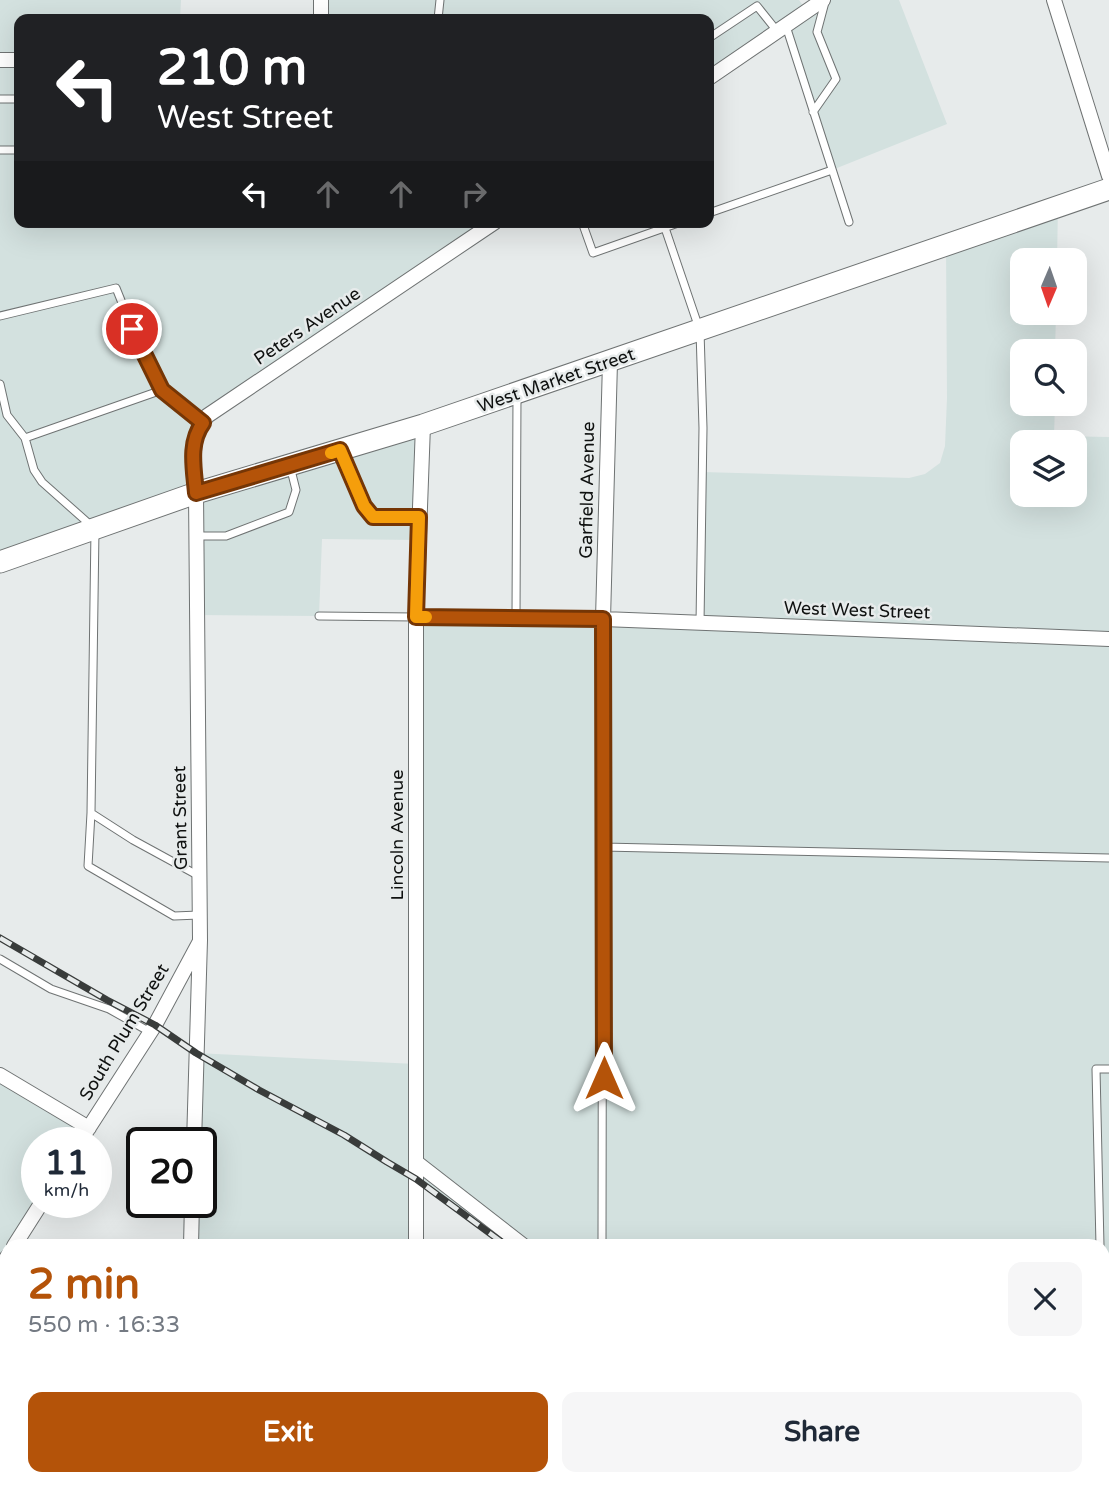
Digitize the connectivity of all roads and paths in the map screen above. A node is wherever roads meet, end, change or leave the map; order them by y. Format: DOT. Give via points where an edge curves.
graph roads {
  1 [pos="824,0"];
  2 [pos="1054,0"];
  3 [pos="782,28"];
  4 [pos="714,35"];
  5 [pos="714,75"];
  6 [pos="813,112"];
  7 [pos="832,170"];
  8 [pos="1109,176"];
  9 [pos="1109,188"];
  10 [pos="714,210"];
  11 [pos="849,222"];
  12 [pos="486,228"];
  13 [pos="584,228"];
  14 [pos="665,228"];
  15 [pos="0,316"];
  16 [pos="700,331"];
  17 [pos="610,362"];
  18 [pos="0,384"];
  19 [pos="162,390"];
  20 [pos="517,393"];
  21 [pos="203,423"];
  22 [pos="423,425"];
  23 [pos="25,438"];
  24 [pos="340,450"];
  25 [pos="290,465"];
  26 [pos="196,493"];
  27 [pos="419,517"];
  28 [pos="94,529"];
  29 [pos="196,536"];
  30 [pos="0,562"];
  31 [pos="319,616"];
  32 [pos="416,617"];
  33 [pos="516,618"];
  34 [pos="603,619"];
  35 [pos="700,623"];
  36 [pos="1109,639"];
  37 [pos="91,813"];
  38 [pos="603,847"];
  39 [pos="1109,858"];
  40 [pos="200,876"];
  41 [pos="200,915"];
  42 [pos="200,940"];
  43 [pos="0,960"];
  44 [pos="151,1032"];
  45 [pos="1109,1069"];
  46 [pos="0,1075"];
  47 [pos="87,1127"];
  48 [pos="90,1127"];
  49 [pos="194,1127"];
  50 [pos="416,1163"];
  51 [pos="32,1218"];
  52 [pos="192,1218"];
  53 [pos="18,1239"];
  54 [pos="191,1239"];
  55 [pos="416,1239"];
  56 [pos="515,1239"];
  57 [pos="602,1239"];
  58 [pos="1100,1239"];
  1 -- 3 [label="street"];
  1 -- 6 [label="lane" via="817,32 836,79"];
  2 -- 8 [label="street"];
  3 -- 4 [label="lane" via="757,6"];
  3 -- 5 [label="street"];
  3 -- 6 [label="lane"];
  6 -- 7 [label="lane"];
  7 -- 10 [label="lane"];
  7 -- 11 [label="lane"];
  9 -- 16 [label="main road, West Market Street"];
  12 -- 21 [label="street, Peters Avenue"];
  13 -- 14 [label="lane" via="593,253"];
  14 -- 16 [label="lane"];
  15 -- 19 [label="lane" via="116,288"];
  16 -- 17 [label="main road, West Market Street"];
  16 -- 35 [label="lane"];
  17 -- 20 [label="main road, West Market Street"];
  17 -- 34 [label="street, Garfield Avenue"];
  18 -- 23 [label="lane" via="7,415"];
  19 -- 21 [label="lane"];
  19 -- 23 [label="lane"];
  20 -- 22 [label="main road, West Market Street"];
  20 -- 33 [label="lane"];
  21 -- 26 [label="street" via="196,432 192,454"];
  22 -- 24 [label="main road, West Market Street"];
  22 -- 27 [label="street, Lincoln Avenue"];
  23 -- 28 [label="lane" via="42,482"];
  24 -- 25 [label="main road, West Market Street"];
  24 -- 27 [label="lane" via="373,517"];
  25 -- 26 [label="main road, West Market Street"];
  25 -- 29 [label="lane" via="296,490 289,512 226,536"];
  26 -- 28 [label="main road, West Market Street"];
  26 -- 29 [label="street, Grant Street"];
  27 -- 32 [label="street, Lincoln Avenue"];
  28 -- 30 [label="main road, West Market Street"];
  28 -- 37 [label="lane"];
  29 -- 40 [label="street, Grant Street"];
  31 -- 32 [label="lane"];
  32 -- 33 [label="lane"];
  32 -- 50 [label="street, Lincoln Avenue"];
  33 -- 34 [label="lane"];
  34 -- 35 [label="street, West West Street"];
  34 -- 38 [label="lane"];
  35 -- 36 [label="street, West West Street"];
  37 -- 40 [label="lane"];
  37 -- 41 [label="lane" via="88,866 173,916"];
  38 -- 39 [label="lane"];
  38 -- 57 [label="lane"];
  40 -- 41 [label="street, Grant Street"];
  41 -- 42 [label="street, Grant Street"];
  42 -- 44 [label="street, South Plum Street"];
  42 -- 49 [label="street, Grant Street"];
  43 -- 44 [label="lane" via="51,989 109,1009"];
  44 -- 48 [label="street, South Plum Street"];
  45 -- 58 [label="lane" via="1096,1069"];
  46 -- 47 [label="street"];
  50 -- 55 [label="street, Lincoln Avenue"];
  50 -- 56 [label="street"];
  51 -- 53 [label="street"];
  52 -- 54 [label="street"];
}
